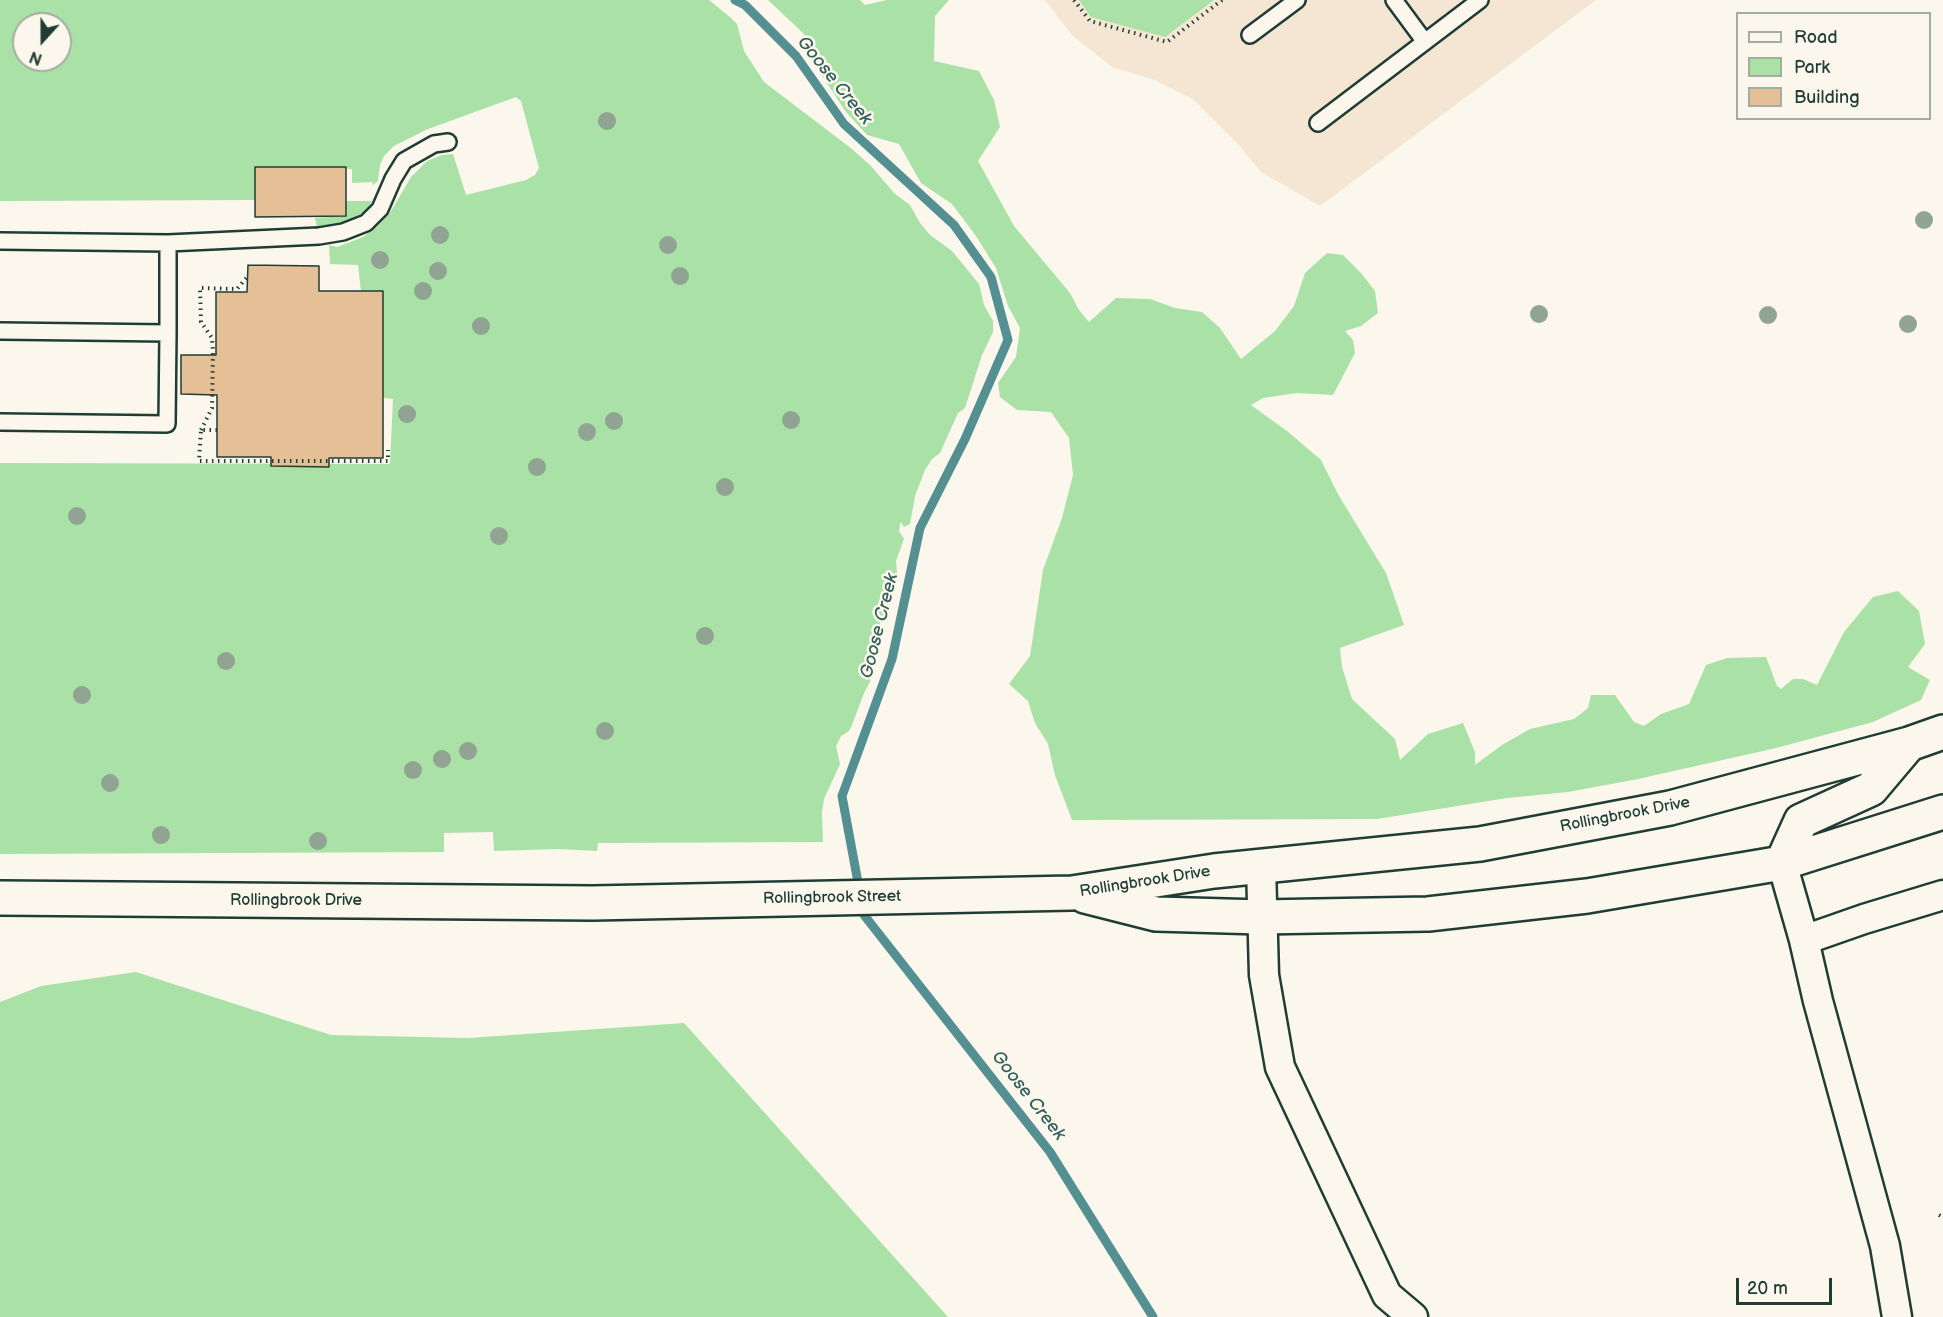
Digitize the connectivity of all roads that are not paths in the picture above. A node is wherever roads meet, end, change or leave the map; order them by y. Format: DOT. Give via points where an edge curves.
graph roads {
  1 [pos="1297,0"];
  2 [pos="1394,0"];
  3 [pos="1480,0"];
  4 [pos="1250,35"];
  5 [pos="1425,42"];
  6 [pos="1318,123"];
  7 [pos="448,142"];
  8 [pos="0,241"];
  9 [pos="168,243"];
  10 [pos="0,332"];
  11 [pos="168,333"];
  12 [pos="0,422"];
  13 [pos="1943,732"];
  14 [pos="1909,744"];
  15 [pos="1943,812"];
  16 [pos="1782,862"];
  17 [pos="1261,866"];
  18 [pos="1072,893"];
  19 [pos="1943,895"];
  20 [pos="0,898"];
  21 [pos="593,903"];
  22 [pos="1261,917"];
  23 [pos="1803,940"];
  24 [pos="1413,1317"];
  25 [pos="1897,1317"];
  1 -- 4 [label="lane"];
  2 -- 5 [label="lane"];
  3 -- 5 [label="lane"];
  5 -- 6 [label="lane"];
  7 -- 9 [label="lane" via="434,144 404,160 381,193 380,209 366,223 343,232"];
  8 -- 9 [label="lane"];
  9 -- 11 [label="lane"];
  10 -- 11 [label="lane"];
  11 -- 12 [label="lane" via="167,424"];
  13 -- 14 [label="main road, Rollingbrook Drive"];
  14 -- 16 [label="main road" via="1871,789 1801,821"];
  14 -- 17 [label="main road, Rollingbrook Drive" via="1670,808 1480,844"];
  15 -- 16 [label="main road, Rollingbrook Drive"];
  16 -- 22 [label="main road, Rollingbrook Drive" via="1587,896 1428,914"];
  16 -- 23 [label="street"];
  17 -- 18 [label="main road, Rollingbrook Drive"];
  17 -- 22 [label="street"];
  18 -- 21 [label="main road, Rollingbrook Street"];
  18 -- 22 [label="main road, Rollingbrook Drive" via="1156,914"];
  19 -- 23 [label="street"];
  20 -- 21 [label="main road, Rollingbrook Drive"];
  22 -- 24 [label="street" via="1264,975 1280,1067 1387,1295"];
  23 -- 25 [label="street" via="1886,1246"];
}
